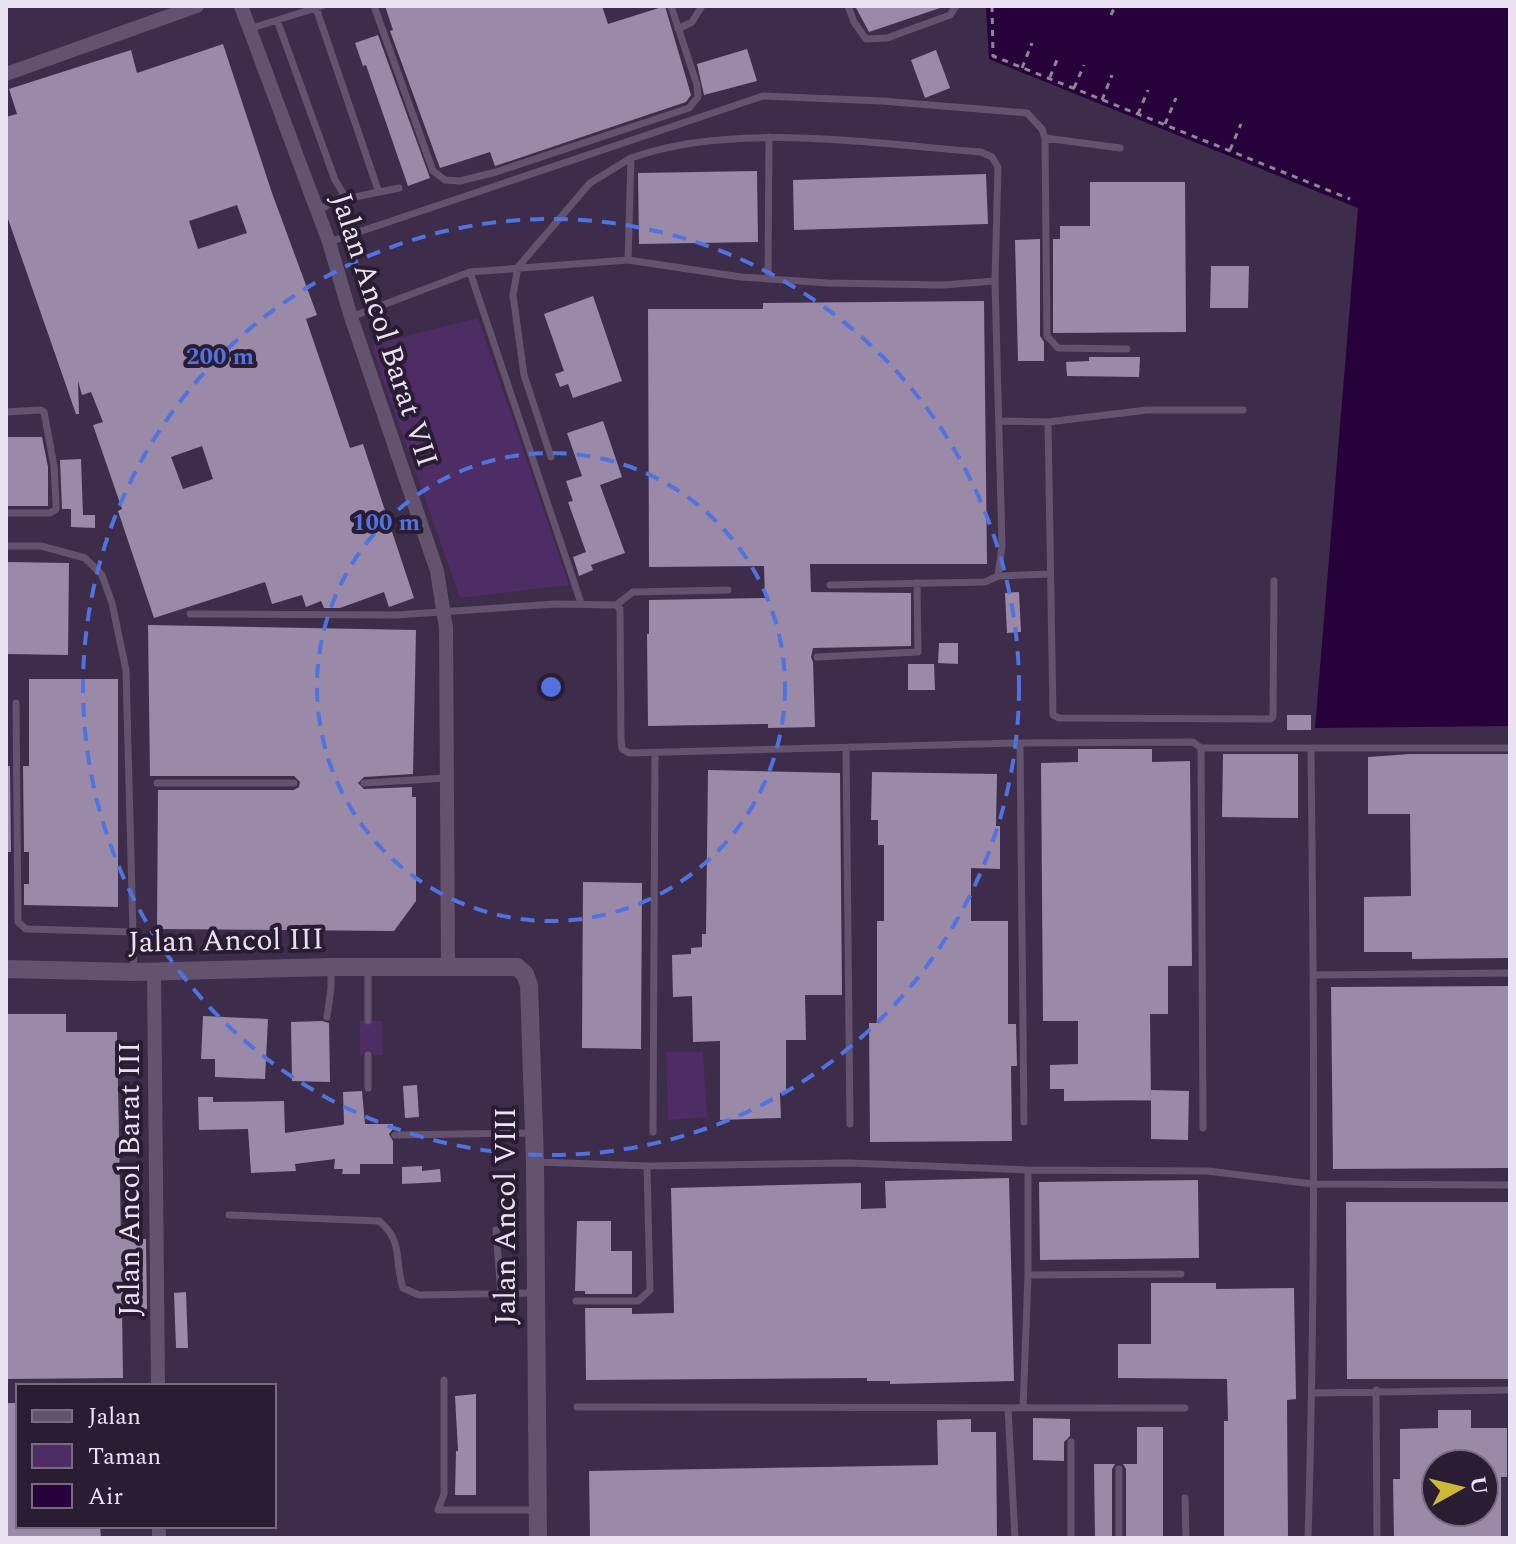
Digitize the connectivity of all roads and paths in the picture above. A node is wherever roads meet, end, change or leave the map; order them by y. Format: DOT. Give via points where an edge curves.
graph roads {
  1 [pos="197,6"];
  2 [pos="241,6"];
  3 [pos="374,6"];
  4 [pos="671,6"];
  5 [pos="702,6"];
  6 [pos="848,6"];
  7 [pos="956,6"];
  8 [pos="992,6"];
  9 [pos="1115,6"];
  10 [pos="319,7"];
  11 [pos="1111,15"];
  12 [pos="277,20"];
  13 [pos="249,29"];
  14 [pos="678,29"];
  15 [pos="1032,43"];
  16 [pos="1059,55"];
  17 [pos="1084,65"];
  18 [pos="1022,68"];
  19 [pos="6,74"];
  20 [pos="1112,75"];
  21 [pos="1049,79"];
  22 [pos="1074,89"];
  23 [pos="1148,90"];
  24 [pos="1176,98"];
  25 [pos="1102,100"];
  26 [pos="1138,114"];
  27 [pos="1241,124"];
  28 [pos="1165,125"];
  29 [pos="769,137"];
  30 [pos="1045,138"];
  31 [pos="1120,148"];
  32 [pos="1229,151"];
  33 [pos="631,158"];
  34 [pos="399,188"];
  35 [pos="378,190"];
  36 [pos="344,195"];
  37 [pos="1350,199"];
  38 [pos="318,211"];
  39 [pos="329,242"];
  40 [pos="628,260"];
  41 [pos="518,267"];
  42 [pos="470,272"];
  43 [pos="768,278"];
  44 [pos="995,281"];
  45 [pos="351,317"];
  46 [pos="1127,349"];
  47 [pos="1243,410"];
  48 [pos="6,412"];
  49 [pos="1000,421"];
  50 [pos="1048,422"];
  51 [pos="551,457"];
  52 [pos="6,513"];
  53 [pos="6,546"];
  54 [pos="1050,574"];
  55 [pos="998,576"];
  56 [pos="1274,581"];
  57 [pos="917,583"];
  58 [pos="830,585"];
  59 [pos="728,590"];
  60 [pos="581,603"];
  61 [pos="616,605"];
  62 [pos="444,610"];
  63 [pos="190,614"];
  64 [pos="817,657"];
  65 [pos="16,703"];
  66 [pos="1020,743"];
  67 [pos="846,748"];
  68 [pos="1201,748"];
  69 [pos="1510,748"];
  70 [pos="1311,750"];
  71 [pos="655,753"];
  72 [pos="446,778"];
  73 [pos="157,783"];
  74 [pos="294,783"];
  75 [pos="364,783"];
  76 [pos="134,932"];
  77 [pos="368,966"];
  78 [pos="448,966"];
  79 [pos="331,967"];
  80 [pos="6,969"];
  81 [pos="154,971"];
  82 [pos="134,972"];
  83 [pos="1510,973"];
  84 [pos="1313,975"];
  85 [pos="327,1017"];
  86 [pos="368,1021"];
  87 [pos="368,1055"];
  88 [pos="368,1088"];
  89 [pos="1024,1122"];
  90 [pos="850,1124"];
  91 [pos="1203,1128"];
  92 [pos="653,1132"];
  93 [pos="534,1133"];
  94 [pos="395,1135"];
  95 [pos="535,1162"];
  96 [pos="647,1166"];
  97 [pos="1028,1170"];
  98 [pos="1313,1184"];
  99 [pos="1510,1185"];
  100 [pos="229,1215"];
  101 [pos="496,1230"];
  102 [pos="1181,1274"];
  103 [pos="1028,1275"];
  104 [pos="534,1293"];
  105 [pos="501,1295"];
  106 [pos="576,1301"];
  107 [pos="444,1380"];
  108 [pos="158,1384"];
  109 [pos="1376,1390"];
  110 [pos="1510,1390"];
  111 [pos="1312,1393"];
  112 [pos="577,1407"];
  113 [pos="1008,1408"];
  114 [pos="1023,1408"];
  115 [pos="1185,1408"];
  116 [pos="1071,1442"];
  117 [pos="1119,1469"];
  118 [pos="1185,1498"];
  119 [pos="537,1510"];
  120 [pos="538,1538"];
  121 [pos="1015,1538"];
  122 [pos="1071,1538"];
  123 [pos="1119,1538"];
  124 [pos="1186,1538"];
  125 [pos="1308,1538"];
  126 [pos="1377,1538"];
  1 -- 19 [label="street"];
  2 -- 13 [label="street, Jalan Ancol Barat VII"];
  3 -- 14 [label="lane" via="425,153 433,171 445,180 496,172 689,108 698,97 697,85"];
  4 -- 14 [label="lane"];
  5 -- 14 [label="lane" via="692,22"];
  6 -- 7 [label="lane" via="866,39 887,38 950,15"];
  8 -- 18 [label="path" via="993,56"];
  9 -- 11 [label="path"];
  10 -- 12 [label="lane"];
  10 -- 35 [label="lane"];
  12 -- 13 [label="lane"];
  12 -- 36 [label="lane"];
  13 -- 38 [label="street, Jalan Ancol Barat VII"];
  15 -- 18 [label="path"];
  16 -- 21 [label="path"];
  17 -- 22 [label="path"];
  18 -- 21 [label="path"];
  20 -- 25 [label="path"];
  21 -- 22 [label="path"];
  22 -- 25 [label="path"];
  23 -- 26 [label="path"];
  24 -- 28 [label="path"];
  25 -- 26 [label="path"];
  26 -- 28 [label="path"];
  27 -- 32 [label="path"];
  28 -- 32 [label="path"];
  29 -- 33 [label="lane" via="662,147"];
  29 -- 43 [label="lane"];
  29 -- 44 [label="lane" via="992,157 998,167"];
  30 -- 31 [label="lane"];
  30 -- 39 [label="lane" via="1027,113 763,96"];
  30 -- 46 [label="lane" via="1047,336 1058,348"];
  32 -- 37 [label="path"];
  33 -- 40 [label="lane"];
  33 -- 41 [label="lane" via="590,183"];
  34 -- 35 [label="lane"];
  35 -- 36 [label="lane"];
  36 -- 38 [label="lane"];
  38 -- 39 [label="street, Jalan Ancol Barat VII"];
  39 -- 45 [label="street, Jalan Ancol Barat VII"];
  40 -- 41 [label="lane"];
  40 -- 43 [label="lane"];
  41 -- 42 [label="lane"];
  41 -- 51 [label="lane" via="513,295 524,375"];
  42 -- 45 [label="lane"];
  42 -- 60 [label="lane"];
  43 -- 44 [label="lane" via="899,285"];
  44 -- 49 [label="lane"];
  45 -- 62 [label="street, Jalan Ancol Barat VII" via="437,571"];
  47 -- 50 [label="lane" via="1147,410"];
  48 -- 52 [label="lane" via="44,412 56,509"];
  49 -- 50 [label="lane"];
  49 -- 55 [label="lane"];
  50 -- 54 [label="lane"];
  53 -- 76 [label="lane" via="41,546 85,558 102,575 112,603 126,670"];
  54 -- 55 [label="lane"];
  54 -- 56 [label="lane" via="1053,715 1059,718 1270,719"];
  55 -- 57 [label="lane" via="985,582"];
  57 -- 58 [label="lane"];
  57 -- 64 [label="lane" via="918,652"];
  59 -- 61 [label="lane" via="633,592"];
  60 -- 61 [label="lane"];
  60 -- 62 [label="lane"];
  61 -- 71 [label="lane" via="622,749"];
  62 -- 63 [label="lane" via="374,616"];
  62 -- 72 [label="street, Jalan Ancol Barat VII"];
  65 -- 76 [label="lane" via="18,922 26,929"];
  66 -- 67 [label="lane"];
  66 -- 68 [label="lane" via="1193,742"];
  66 -- 89 [label="lane"];
  67 -- 71 [label="lane"];
  67 -- 90 [label="lane"];
  68 -- 70 [label="lane"];
  68 -- 91 [label="lane"];
  69 -- 70 [label="lane"];
  70 -- 84 [label="lane"];
  71 -- 92 [label="lane"];
  72 -- 75 [label="lane"];
  72 -- 78 [label="street, Jalan Ancol Barat VII"];
  73 -- 74 [label="lane"];
  76 -- 82 [label="lane"];
  77 -- 78 [label="street, Jalan Ancol III"];
  77 -- 79 [label="street, Jalan Ancol III"];
  77 -- 86 [label="lane"];
  78 -- 93 [label="street, Jalan Ancol VIII" via="517,967 525,974"];
  79 -- 81 [label="street, Jalan Ancol III"];
  79 -- 85 [label="lane"];
  80 -- 82 [label="street, Jalan Ancol III"];
  81 -- 82 [label="street, Jalan Ancol III"];
  81 -- 108 [label="street, Jalan Ancol Barat III"];
  83 -- 84 [label="lane"];
  84 -- 98 [label="lane"];
  87 -- 88 [label="lane"];
  93 -- 94 [label="lane"];
  93 -- 95 [label="street, Jalan Ancol VIII"];
  95 -- 96 [label="lane"];
  95 -- 104 [label="street, Jalan Ancol VIII"];
  96 -- 97 [label="lane" via="849,1163"];
  96 -- 106 [label="lane" via="650,1290 638,1301"];
  97 -- 98 [label="lane" via="1208,1171"];
  97 -- 103 [label="lane"];
  98 -- 99 [label="lane"];
  98 -- 111 [label="lane"];
  100 -- 105 [label="lane" via="379,1221 390,1230 399,1252 403,1288 419,1295"];
  101 -- 105 [label="lane"];
  102 -- 103 [label="lane"];
  103 -- 114 [label="lane"];
  104 -- 105 [label="lane"];
  104 -- 119 [label="street, Jalan Ancol VIII"];
  107 -- 119 [label="lane" via="444,1494 438,1510"];
  109 -- 110 [label="lane"];
  109 -- 111 [label="lane"];
  109 -- 126 [label="lane"];
  111 -- 125 [label="lane"];
  112 -- 113 [label="lane"];
  113 -- 114 [label="lane"];
  113 -- 121 [label="lane"];
  114 -- 115 [label="lane"];
  116 -- 122 [label="lane"];
  117 -- 123 [label="lane"];
  118 -- 124 [label="lane"];
  119 -- 120 [label="street, Jalan Ancol VIII"];
}
